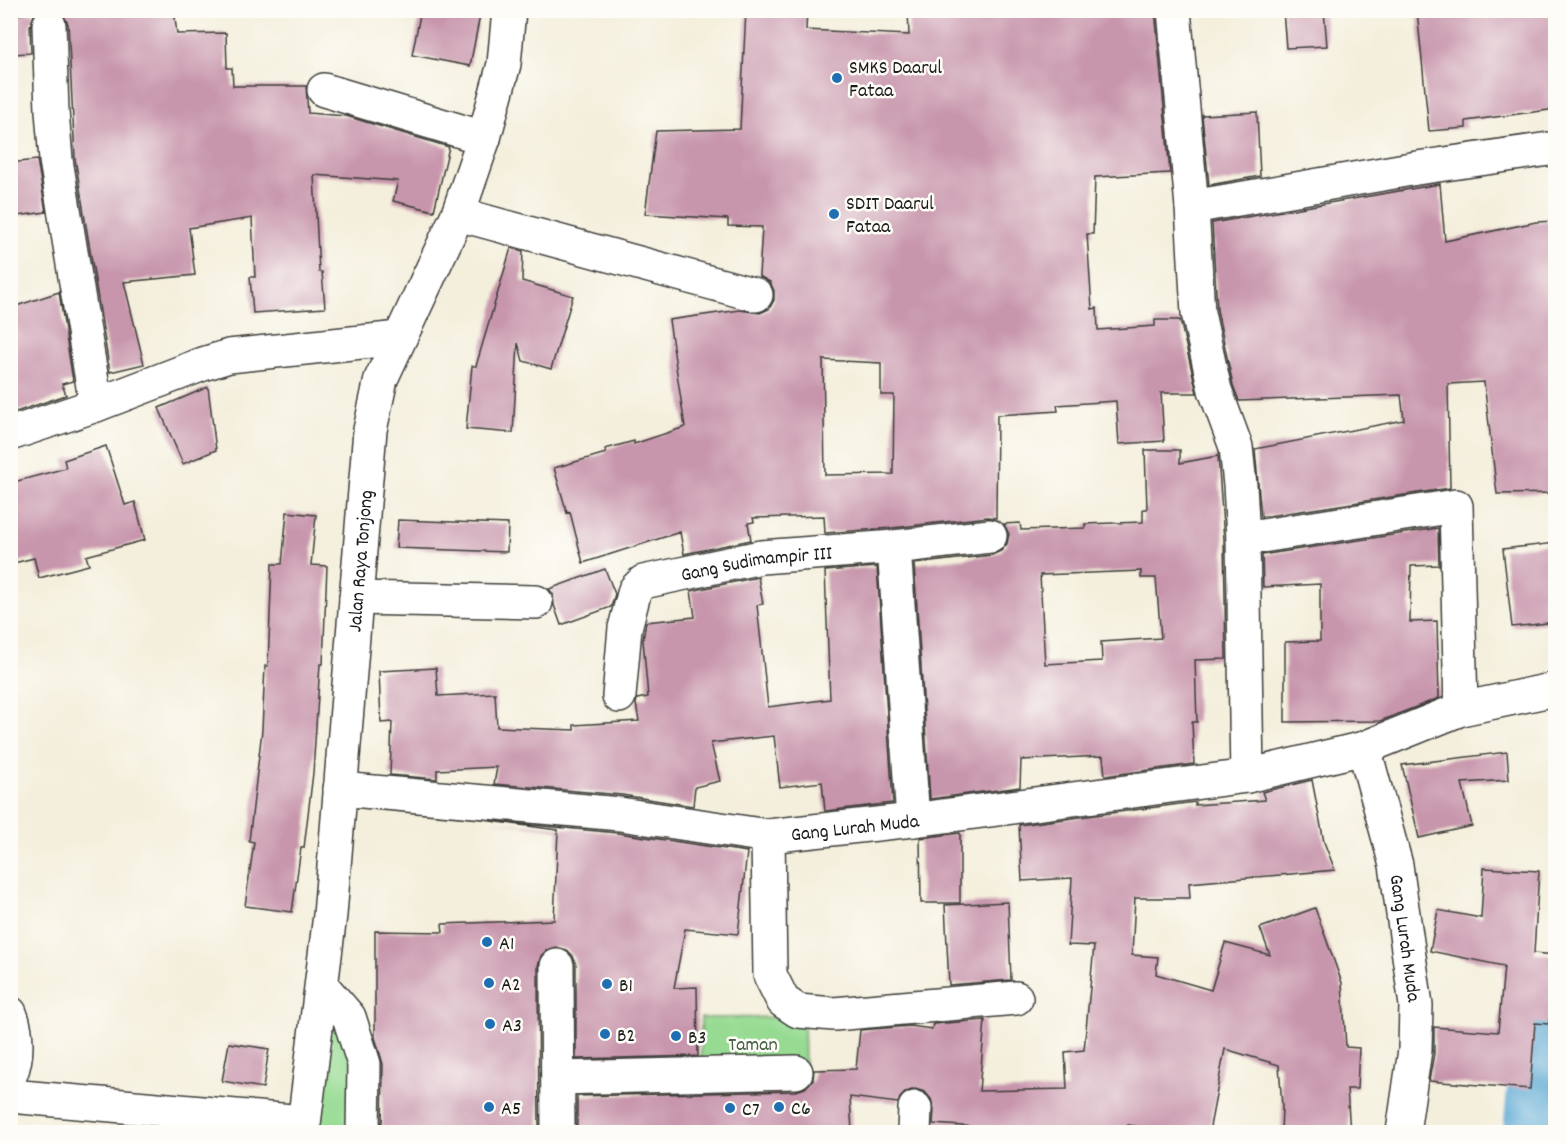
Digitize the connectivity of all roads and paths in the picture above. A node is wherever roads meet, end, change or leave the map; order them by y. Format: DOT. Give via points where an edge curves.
graph roads {
  1 [pos="509,10"];
  2 [pos="1174,10"];
  3 [pos="49,25"];
  4 [pos="324,90"];
  5 [pos="484,138"];
  6 [pos="1556,148"];
  7 [pos="1192,207"];
  8 [pos="458,214"];
  9 [pos="756,295"];
  10 [pos="399,338"];
  11 [pos="96,405"];
  12 [pos="10,434"];
  13 [pos="990,536"];
  14 [pos="1243,539"];
  15 [pos="894,547"];
  16 [pos="356,598"];
  17 [pos="536,602"];
  18 [pos="1556,689"];
  19 [pos="619,696"];
  20 [pos="1461,709"];
  21 [pos="1364,748"];
  22 [pos="1247,776"];
  23 [pos="340,789"];
  24 [pos="913,820"];
  25 [pos="768,836"];
  26 [pos="557,966"];
  27 [pos="322,986"];
  28 [pos="1016,998"];
  29 [pos="10,1013"];
  30 [pos="796,1072"];
  31 [pos="10,1076"];
  32 [pos="559,1078"];
  33 [pos="10,1096"];
  34 [pos="303,1127"];
  35 [pos="363,1132"];
  36 [pos="558,1132"];
  37 [pos="1403,1132"];
  1 -- 5 [label="street, Jalan Raya Tonjong" via="504,64"];
  2 -- 7 [label="street"];
  3 -- 11 [label="street" via="56,160"];
  4 -- 5 [label="street"];
  5 -- 8 [label="street, Jalan Raya Tonjong"];
  6 -- 7 [label="street"];
  7 -- 14 [label="street" via="1198,313 1215,390 1236,447"];
  8 -- 9 [label="street"];
  8 -- 10 [label="street, Jalan Raya Tonjong"];
  10 -- 11 [label="street" via="229,356"];
  10 -- 16 [label="street, Jalan Raya Tonjong" via="381,380 370,430"];
  11 -- 12 [label="street"];
  13 -- 15 [label="street, Gang Sudimampir III"];
  14 -- 20 [label="street" via="1456,506"];
  14 -- 22 [label="street"];
  15 -- 19 [label="street, Gang Sudimampir III" via="761,557 643,582 635,590 626,628"];
  15 -- 24 [label="street"];
  16 -- 17 [label="street"];
  16 -- 23 [label="street, Jalan Raya Tonjong"];
  18 -- 20 [label="street, Gang Lurah Muda"];
  20 -- 21 [label="street, Gang Lurah Muda"];
  21 -- 22 [label="street, Gang Lurah Muda"];
  21 -- 37 [label="street, Gang Lurah Muda" via="1396,865 1416,1005"];
  22 -- 24 [label="street, Gang Lurah Muda"];
  23 -- 25 [label="street, Gang Lurah Muda" via="620,814"];
  23 -- 27 [label="street, Jalan Raya Tonjong"];
  24 -- 25 [label="street, Gang Lurah Muda"];
  25 -- 28 [label="street" via="770,975 783,1001 798,1011 834,1014"];
  26 -- 32 [label="street"];
  27 -- 34 [label="street, Jalan Raya Tonjong"];
  27 -- 35 [label="street" via="349,1017 364,1064"];
  29 -- 31 [label="street" via="15,1024 16,1048"];
  30 -- 32 [label="street"];
  32 -- 36 [label="street"];
  33 -- 34 [label="street"];
}
